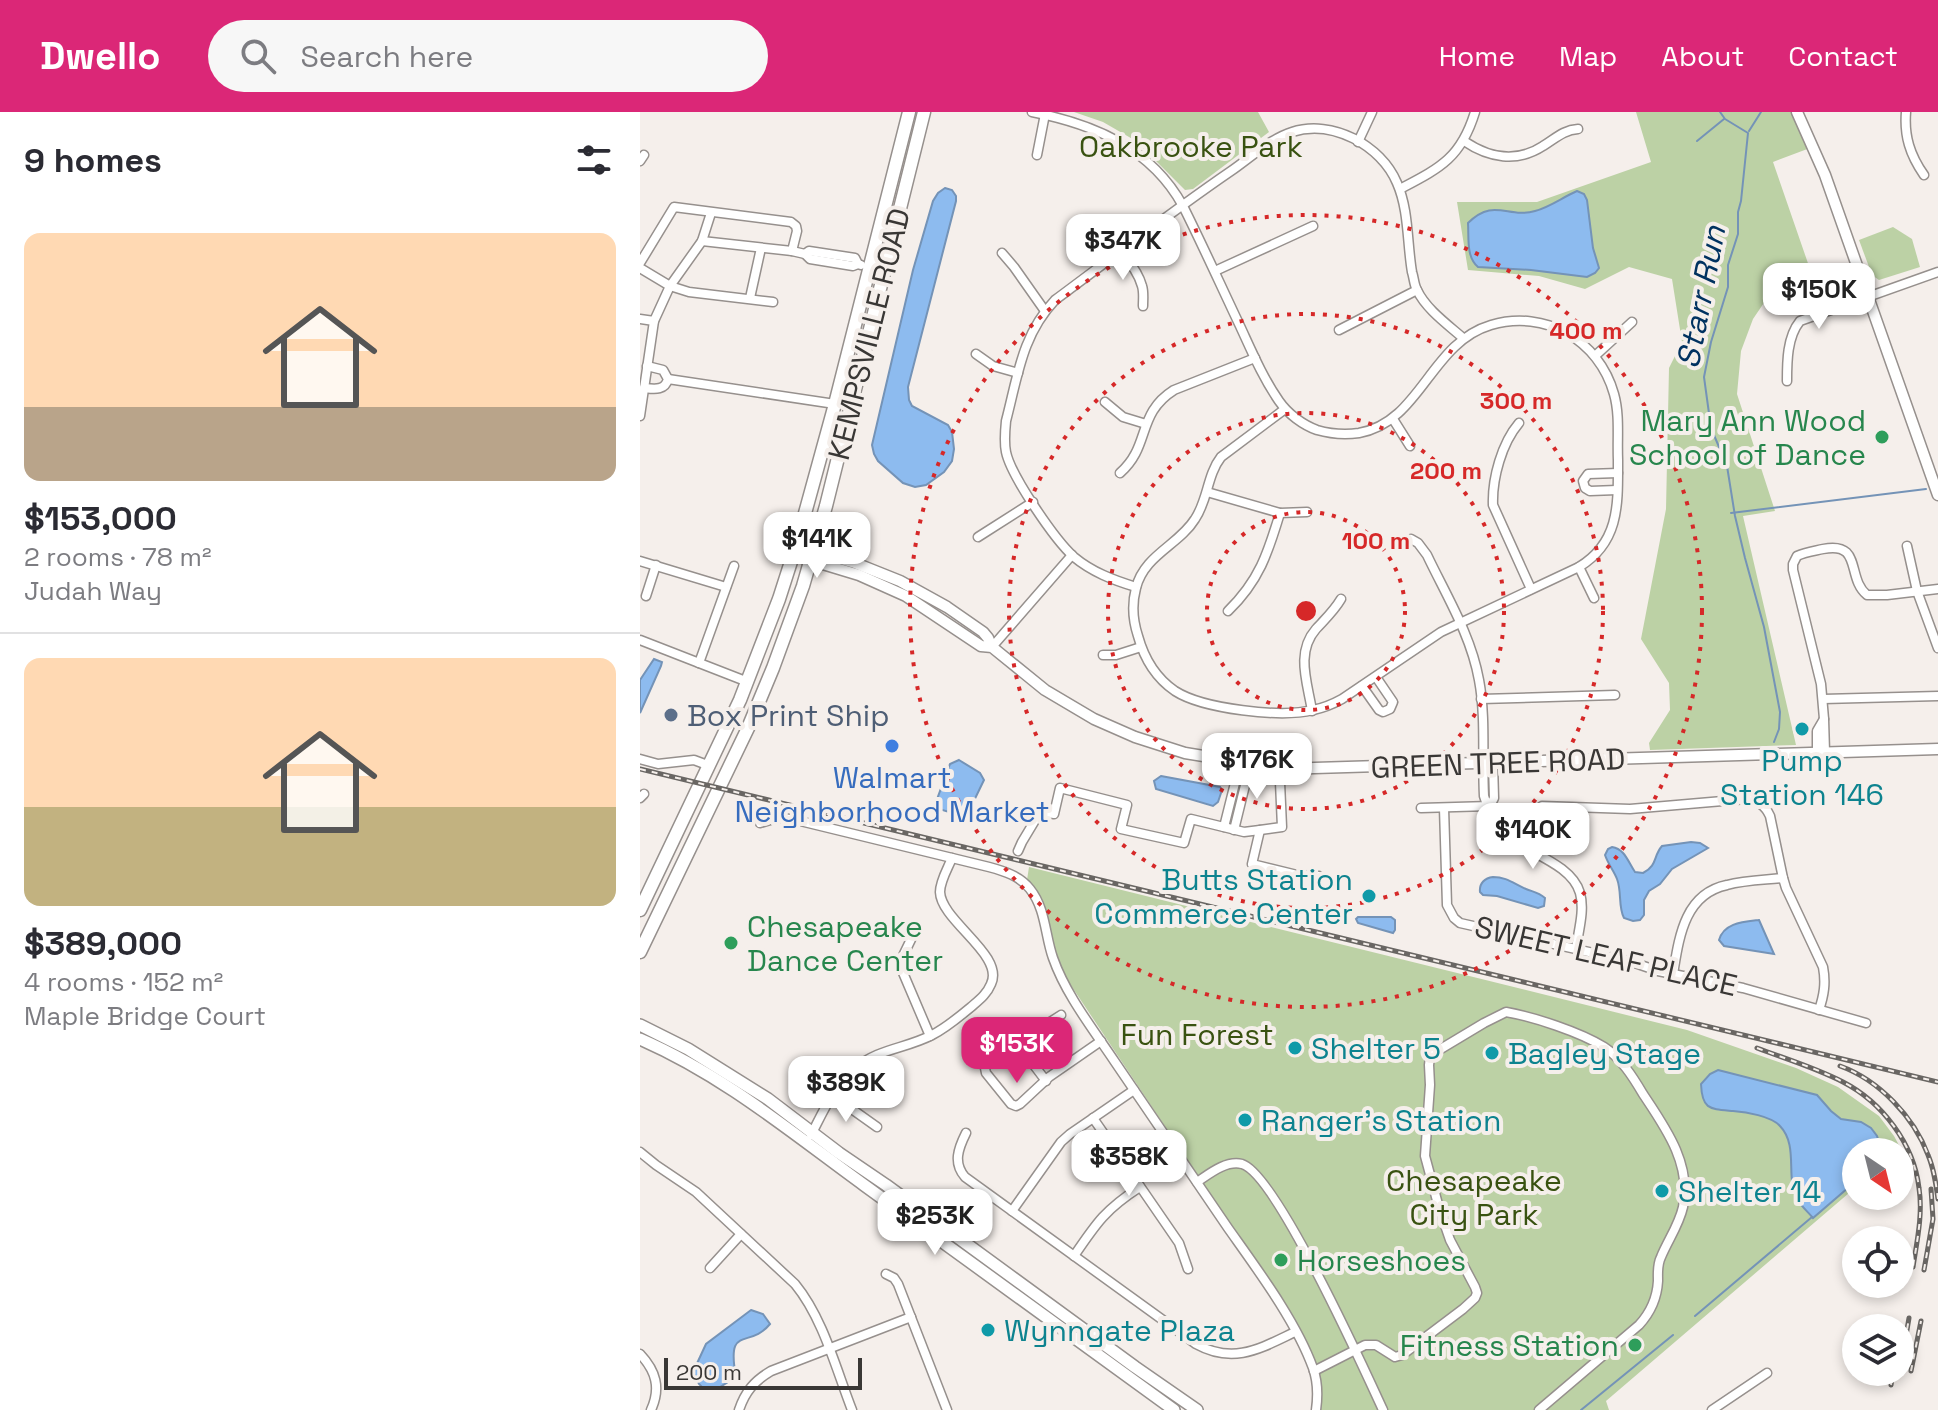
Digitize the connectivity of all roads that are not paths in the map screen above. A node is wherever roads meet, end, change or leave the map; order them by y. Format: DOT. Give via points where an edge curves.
graph roads {
  1 [pos="909,112"];
  2 [pos="924,112"];
  3 [pos="1032,112"];
  4 [pos="1372,112"];
  5 [pos="1475,112"];
  6 [pos="1797,112"];
  7 [pos="1906,112"];
  8 [pos="1045,114"];
  9 [pos="1578,129"];
  10 [pos="1464,141"];
  11 [pos="1358,142"];
  12 [pos="1037,155"];
  13 [pos="1924,175"];
  14 [pos="1400,189"];
  15 [pos="1183,206"];
  16 [pos="711,213"];
  17 [pos="1313,226"];
  18 [pos="1090,227"];
  19 [pos="702,241"];
  20 [pos="761,248"];
  21 [pos="792,251"];
  22 [pos="1120,252"];
  23 [pos="1002,253"];
  24 [pos="864,265"];
  25 [pos="640,266"];
  26 [pos="1215,271"];
  27 [pos="1938,272"];
  28 [pos="670,286"];
  29 [pos="1417,290"];
  30 [pos="1867,296"];
  31 [pos="750,298"];
  32 [pos="773,302"];
  33 [pos="1143,306"];
  34 [pos="1045,311"];
  35 [pos="640,319"];
  36 [pos="654,321"];
  37 [pos="1632,322"];
  38 [pos="1339,330"];
  39 [pos="1463,338"];
  40 [pos="976,354"];
  41 [pos="1596,355"];
  42 [pos="1255,358"];
  43 [pos="647,366"];
  44 [pos="1018,373"];
  45 [pos="668,379"];
  46 [pos="1787,381"];
  47 [pos="644,388"];
  48 [pos="1105,402"];
  49 [pos="835,404"];
  50 [pos="1285,409"];
  51 [pos="640,416"];
  52 [pos="1393,419"];
  53 [pos="1519,423"];
  54 [pos="1146,424"];
  55 [pos="1410,446"];
  56 [pos="1120,473"];
  57 [pos="1618,473"];
  58 [pos="1617,490"];
  59 [pos="1207,492"];
  60 [pos="1938,495"];
  61 [pos="1033,502"];
  62 [pos="1307,512"];
  63 [pos="1280,513"];
  64 [pos="978,537"];
  65 [pos="1411,539"];
  66 [pos="1907,546"];
  67 [pos="795,551"];
  68 [pos="813,555"];
  69 [pos="1072,555"];
  70 [pos="640,561"];
  71 [pos="656,565"];
  72 [pos="734,566"];
  73 [pos="1579,567"];
  74 [pos="726,587"];
  75 [pos="1136,587"];
  76 [pos="1531,589"];
  77 [pos="1938,589"];
  78 [pos="1917,591"];
  79 [pos="646,596"];
  80 [pos="1594,598"];
  81 [pos="1341,599"];
  82 [pos="1228,611"];
  83 [pos="1460,624"];
  84 [pos="640,640"];
  85 [pos="992,647"];
  86 [pos="1141,647"];
  87 [pos="1938,648"];
  88 [pos="1103,655"];
  89 [pos="699,663"];
  90 [pos="1376,677"];
  91 [pos="748,682"];
  92 [pos="1362,686"];
  93 [pos="1615,695"];
  94 [pos="1938,696"];
  95 [pos="1481,699"];
  96 [pos="1823,699"];
  97 [pos="1312,711"];
  98 [pos="1938,749"];
  99 [pos="1821,752"];
  100 [pos="640,759"];
  101 [pos="1488,763"];
  102 [pos="1245,764"];
  103 [pos="710,766"];
  104 [pos="1280,782"];
  105 [pos="1490,806"];
  106 [pos="1421,808"];
  107 [pos="1444,808"];
  108 [pos="760,823"];
  109 [pos="1229,829"];
  110 [pos="1260,830"];
  111 [pos="1515,842"];
  112 [pos="1018,851"];
  113 [pos="952,858"];
  114 [pos="1319,876"];
  115 [pos="1783,878"];
  116 [pos="640,910"];
  117 [pos="915,931"];
  118 [pos="1576,949"];
  119 [pos="640,952"];
  120 [pos="1673,974"];
  121 [pos="1819,1010"];
  122 [pos="1061,1015"];
  123 [pos="1866,1023"];
  124 [pos="640,1025"];
  125 [pos="930,1036"];
  126 [pos="640,1039"];
  127 [pos="1101,1041"];
  128 [pos="1018,1044"];
  129 [pos="1046,1081"];
  130 [pos="1134,1090"];
  131 [pos="832,1095"];
  132 [pos="1093,1118"];
  133 [pos="877,1127"];
  134 [pos="966,1133"];
  135 [pos="810,1138"];
  136 [pos="640,1152"];
  137 [pos="1197,1182"];
  138 [pos="1140,1187"];
  139 [pos="1012,1211"];
  140 [pos="741,1234"];
  141 [pos="1074,1256"];
  142 [pos="710,1268"];
  143 [pos="1188,1269"];
  144 [pos="886,1274"];
  145 [pos="911,1317"];
  146 [pos="1295,1332"];
  147 [pos="829,1350"];
  148 [pos="1355,1350"];
  149 [pos="640,1354"];
  150 [pos="1314,1371"];
  151 [pos="1767,1373"];
  152 [pos="651,1410"];
  153 [pos="739,1410"];
  154 [pos="852,1410"];
  155 [pos="947,1410"];
  156 [pos="1174,1410"];
  157 [pos="1197,1410"];
  158 [pos="1316,1410"];
  159 [pos="1383,1410"];
  160 [pos="1539,1410"];
  161 [pos="1712,1410"];
  1 -- 24 [label="main road, KEMPSVILLE ROAD"];
  2 -- 68 [label="main road, KEMPSVILLE ROAD"];
  3 -- 8 [label="street"];
  4 -- 11 [label="street"];
  5 -- 10 [label="street"];
  6 -- 30 [label="street"];
  7 -- 13 [label="street" via="1907,138"];
  8 -- 12 [label="street"];
  8 -- 15 [label="street" via="1094,128 1121,143 1152,166"];
  9 -- 10 [label="street" via="1516,156 1489,154"];
  10 -- 14 [label="street" via="1438,168"];
  11 -- 14 [label="street" via="1382,160"];
  11 -- 15 [label="street" via="1318,128 1281,136"];
  14 -- 29 [label="street"];
  15 -- 22 [label="street"];
  15 -- 26 [label="street"];
  16 -- 19 [label="street"];
  16 -- 21 [label="street" via="791,222 797,231"];
  16 -- 25 [label="street" via="674,207"];
  17 -- 26 [label="street"];
  18 -- 22 [label="street"];
  19 -- 20 [label="street"];
  19 -- 28 [label="street"];
  20 -- 21 [label="street"];
  20 -- 31 [label="street"];
  21 -- 24 [label="street" via="855,258"];
  22 -- 33 [label="street" via="1139,277"];
  22 -- 34 [label="street"];
  23 -- 34 [label="street"];
  24 -- 49 [label="main road, KEMPSVILLE ROAD"];
  25 -- 28 [label="street"];
  26 -- 42 [label="street"];
  27 -- 30 [label="street"];
  28 -- 31 [label="street"];
  28 -- 36 [label="street"];
  29 -- 38 [label="street"];
  29 -- 39 [label="street"];
  30 -- 46 [label="street" via="1797,323"];
  30 -- 60 [label="street"];
  31 -- 32 [label="street"];
  34 -- 44 [label="street" via="1029,335"];
  35 -- 36 [label="street"];
  36 -- 43 [label="street"];
  37 -- 41 [label="street"];
  39 -- 41 [label="street" via="1507,321 1539,323 1569,334"];
  39 -- 52 [label="street"];
  40 -- 44 [label="street"];
  41 -- 57 [label="street" via="1615,399"];
  42 -- 50 [label="street"];
  42 -- 54 [label="street" via="1174,390 1156,404"];
  43 -- 45 [label="street" via="663,370"];
  43 -- 47 [label="street"];
  44 -- 61 [label="street" via="1006,421 1006,451"];
  45 -- 47 [label="street" via="660,389"];
  45 -- 49 [label="street"];
  47 -- 51 [label="street"];
  48 -- 54 [label="street" via="1123,417"];
  49 -- 67 [label="main road, KEMPSVILLE ROAD"];
  50 -- 52 [label="street" via="1306,425 1340,434 1367,432"];
  50 -- 59 [label="street" via="1221,457"];
  52 -- 55 [label="street"];
  53 -- 76 [label="street" via="1504,446 1493,505"];
  54 -- 56 [label="street" via="1135,456"];
  57 -- 58 [label="street"];
  57 -- 58 [label="street" via="1588,474 1583,481 1590,491"];
  58 -- 73 [label="street" via="1609,538"];
  59 -- 63 [label="street"];
  59 -- 75 [label="street" via="1187,531 1155,557"];
  61 -- 64 [label="street"];
  61 -- 69 [label="street"];
  62 -- 63 [label="street"];
  63 -- 82 [label="street" via="1262,566"];
  65 -- 83 [label="street" via="1423,548"];
  66 -- 78 [label="street"];
  67 -- 68 [label="street, GREEN TREE ROAD"];
  67 -- 91 [label="main road, KEMPSVILLE ROAD"];
  68 -- 85 [label="street, GREEN TREE ROAD" via="874,570 918,590 983,632"];
  68 -- 119 [label="main road, KEMPSVILLE ROAD" via="748,728"];
  69 -- 75 [label="street" via="1102,575"];
  69 -- 85 [label="street"];
  70 -- 71 [label="street"];
  71 -- 74 [label="street"];
  71 -- 79 [label="street"];
  72 -- 74 [label="street"];
  73 -- 76 [label="street"];
  73 -- 80 [label="street"];
  74 -- 89 [label="street"];
  75 -- 86 [label="street" via="1134,617"];
  76 -- 83 [label="street"];
  77 -- 78 [label="street"];
  78 -- 87 [label="street"];
  78 -- 96 [label="street" via="1867,595 1842,549 1797,556 1793,570"];
  81 -- 97 [label="street" via="1314,630 1305,651"];
  83 -- 90 [label="street"];
  83 -- 95 [label="street" via="1475,660"];
  84 -- 89 [label="street"];
  85 -- 102 [label="street, GREEN TREE ROAD" via="1045,690 1094,719 1185,753"];
  86 -- 88 [label="street"];
  86 -- 97 [label="street" via="1155,672 1188,698 1255,711"];
  89 -- 91 [label="street"];
  90 -- 92 [label="street"];
  90 -- 92 [label="street" via="1393,702 1390,709 1379,710"];
  91 -- 103 [label="main road, KEMPSVILLE ROAD"];
  92 -- 97 [label="street"];
  93 -- 95 [label="street"];
  94 -- 96 [label="street"];
  95 -- 101 [label="street"];
  96 -- 99 [label="street"];
  98 -- 99 [label="street, GREEN TREE ROAD"];
  99 -- 101 [label="street, GREEN TREE ROAD"];
  100 -- 103 [label="street" via="658,764 685,759"];
  101 -- 102 [label="street, GREEN TREE ROAD" via="1282,769"];
  101 -- 105 [label="street" via="1494,798"];
  102 -- 109 [label="street"];
  103 -- 116 [label="main road, KEMPSVILLE ROAD"];
  104 -- 110 [label="street" via="1282,827"];
  105 -- 107 [label="street"];
  105 -- 111 [label="street" via="1493,824"];
  106 -- 107 [label="street"];
  107 -- 118 [label="street, SWEET LEAF PLACE" via="1447,905 1454,918 1468,926"];
  108 -- 113 [label="street" via="792,819"];
  109 -- 110 [label="street"];
  109 -- 112 [label="street" via="1191,819 1184,843 1121,829 1127,805 1060,788 1054,814 1040,812"];
  110 -- 114 [label="street" via="1252,864"];
  111 -- 115 [label="street" via="1529,816 1542,806 1630,809 1746,799 1767,809"];
  111 -- 118 [label="street" via="1575,881 1582,903"];
  113 -- 125 [label="street" via="940,896 993,969 993,979 981,999"];
  113 -- 127 [label="street" via="1005,872 1032,891 1061,979"];
  115 -- 120 [label="street" via="1726,885 1701,897 1683,923"];
  115 -- 121 [label="street" via="1823,967"];
  117 -- 125 [label="street" via="901,968"];
  118 -- 120 [label="street, SWEET LEAF PLACE"];
  120 -- 121 [label="street, SWEET LEAF PLACE"];
  121 -- 123 [label="street, SWEET LEAF PLACE"];
  122 -- 128 [label="street"];
  124 -- 135 [label="main road" via="768,1099"];
  125 -- 131 [label="street" via="869,1058"];
  126 -- 135 [label="main road" via="712,1076"];
  127 -- 129 [label="street"];
  127 -- 130 [label="street"];
  128 -- 129 [label="street"];
  128 -- 129 [label="street" via="987,1063 986,1073 1016,1106"];
  130 -- 132 [label="street"];
  130 -- 137 [label="street"];
  131 -- 133 [label="street"];
  131 -- 135 [label="street"];
  132 -- 138 [label="street"];
  132 -- 139 [label="street" via="1061,1142"];
  134 -- 139 [label="street" via="957,1157 961,1173"];
  135 -- 156 [label="main road"];
  135 -- 157 [label="main road" via="897,1192"];
  136 -- 140 [label="street" via="696,1192"];
  137 -- 146 [label="street"];
  137 -- 148 [label="street" via="1228,1165 1252,1171 1300,1242"];
  138 -- 141 [label="street" via="1101,1217"];
  138 -- 143 [label="street" via="1179,1243"];
  139 -- 141 [label="street"];
  140 -- 142 [label="street"];
  140 -- 147 [label="street" via="804,1295"];
  141 -- 146 [label="street" via="1210,1351 1254,1351"];
  144 -- 145 [label="street" via="898,1284"];
  145 -- 147 [label="street"];
  145 -- 155 [label="street"];
  146 -- 150 [label="street"];
  147 -- 153 [label="street" via="762,1376"];
  147 -- 154 [label="street"];
  148 -- 150 [label="street"];
  148 -- 159 [label="street"];
  148 -- 160 [label="street" via="1370,1344 1395,1357 1402,1355 1477,1293 1450,1240 1425,1156 1430,1057 1506,1012 1564,1030 1612,1053 1633,1078 1670,1137 1681,1165 1684,1196 1679,1222 1659,1261 1651,1309"];
  149 -- 152 [label="street" via="656,1382"];
  150 -- 158 [label="street"];
  151 -- 161 [label="street"];
}
